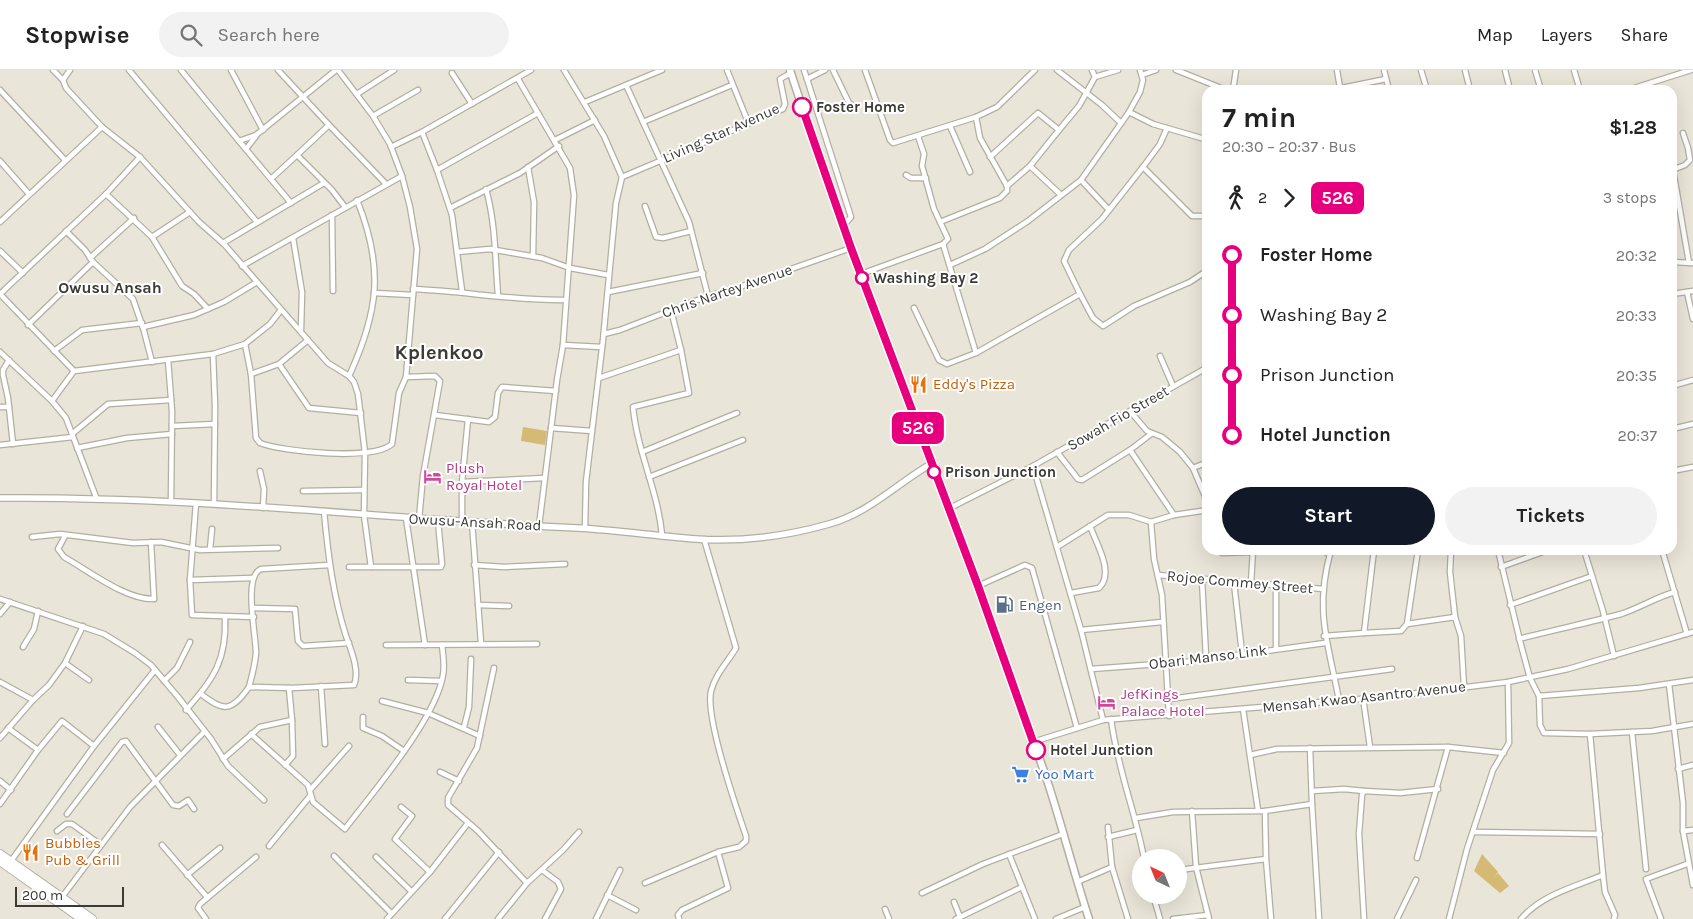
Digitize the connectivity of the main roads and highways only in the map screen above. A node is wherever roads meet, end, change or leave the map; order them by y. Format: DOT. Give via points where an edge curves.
graph roads {
  1 [pos="791,71"];
  2 [pos="3,859"];
  3 [pos="82,919"];
  4 [pos="92,919"];
  5 [pos="1089,919"];
  1 -- 5 [label="main road" via="860,274 978,586 1033,742"];
  2 -- 3 [label="highway"];
  2 -- 4 [label="highway"];
}
